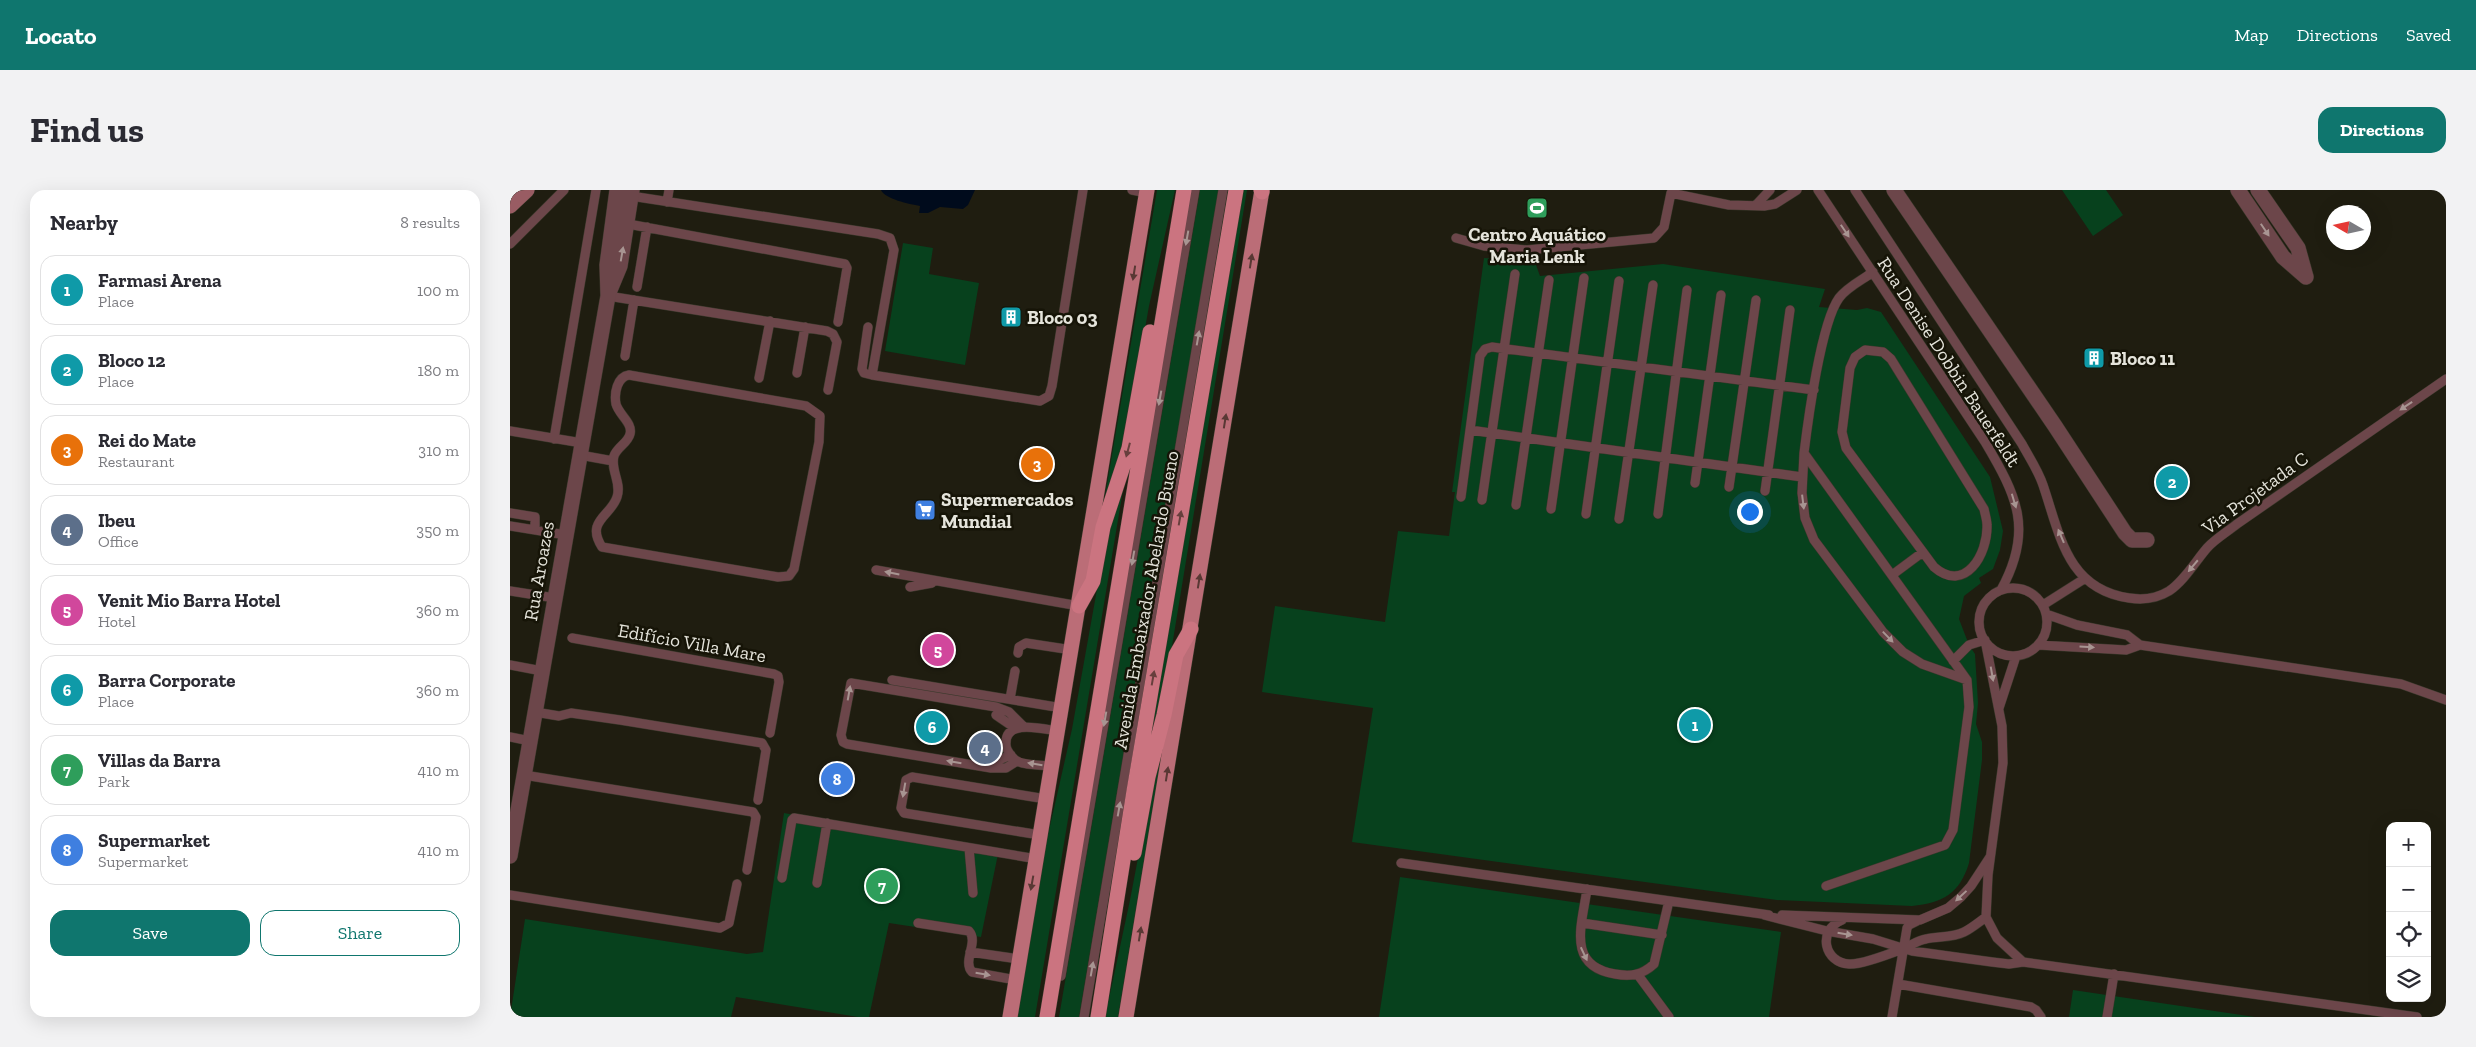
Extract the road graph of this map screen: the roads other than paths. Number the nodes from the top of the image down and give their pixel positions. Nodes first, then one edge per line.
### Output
1 (528, 190) edge
2 (564, 190) edge
3 (596, 190) edge
4 (669, 190) edge
5 (1083, 190) edge
6 (1184, 190) edge
7 (1196, 190) edge
8 (1223, 190) edge
9 (1236, 190) edge
10 (1770, 190) edge
11 (1797, 190) edge
12 (1818, 190) edge
13 (1855, 190) edge
14 (1894, 190) edge
15 (2238, 190) edge
16 (2258, 190) edge
17 (1142, 191) edge
18 (1262, 191) edge
19 (1671, 191) edge
20 (627, 192) edge
21 (667, 202) junction
22 (1756, 205) junction
23 (510, 206) edge
24 (628, 224) junction
25 (647, 227) junction
26 (1456, 238) dead end
27 (510, 244) edge
28 (1171, 267) junction
29 (1873, 272) junction
30 (1515, 274) dead end
31 (1584, 278) dead end
32 (1549, 280) dead end
33 (1619, 281) dead end
34 (1653, 285) dead end
35 (638, 287) dead end
36 (1687, 290) dead end
37 (609, 295) junction
38 (1721, 295) dead end
39 (634, 300) junction
40 (1756, 300) dead end
41 (1790, 310) dead end
42 (770, 321) junction
43 (838, 322) dead end
44 (805, 327) junction
45 (868, 327) dead end
46 (1503, 348) junction
47 (1538, 353) junction
48 (625, 356) dead end
49 (1572, 358) junction
50 (1608, 362) junction
51 (1641, 367) junction
52 (1676, 372) junction
53 (797, 373) dead end
54 (872, 374) junction
55 (1710, 376) junction
56 (759, 378) dead end
57 (2446, 379) edge
58 (1744, 381) junction
59 (1780, 386) junction
60 (828, 390) dead end
61 (1814, 390) junction
62 (1470, 430) junction
63 (510, 431) edge
64 (1492, 433) junction
65 (554, 438) junction
66 (1526, 438) junction
67 (1560, 442) junction
68 (1595, 448) junction
69 (581, 449) junction
70 (1629, 452) junction
71 (1804, 454) junction
72 (1665, 457) junction
73 (613, 460) junction
74 (1698, 462) junction
75 (1732, 467) junction
76 (1768, 472) junction
77 (1802, 477) junction
78 (1695, 483) dead end
79 (1729, 487) dead end
80 (1765, 491) dead end
81 (1461, 497) dead end
82 (1482, 500) dead end
83 (1516, 505) dead end
84 (1550, 510) dead end
85 (510, 513) edge
86 (1586, 514) dead end
87 (1658, 514) dead end
88 (1619, 519) dead end
89 (510, 526) edge
90 (535, 530) junction
91 (566, 535) junction
92 (2147, 540) dead end
93 (1923, 552) junction
94 (876, 570) dead end
95 (1892, 575) junction
96 (2084, 579) junction
97 (942, 582) junction
98 (910, 586) dead end
99 (2002, 590) junction
100 (510, 591) edge
101 (555, 598) junction
102 (1079, 606) junction
103 (2045, 610) junction
104 (1191, 630) junction
105 (572, 638) dead end
106 (1985, 640) junction
107 (2038, 645) junction
108 (2140, 645) junction
109 (1072, 650) junction
110 (1018, 653) dead end
111 (2016, 656) junction
112 (1953, 660) junction
113 (510, 665) edge
114 (542, 671) junction
115 (1015, 671) dead end
116 (892, 680) dead end
117 (1967, 680) junction
118 (1010, 699) junction
119 (2446, 700) edge
120 (1062, 708) junction
121 (1999, 708) junction
122 (535, 712) junction
123 (996, 714) dead end
124 (1019, 727) junction
125 (1058, 731) junction
126 (770, 733) dead end
127 (510, 738) edge
128 (530, 740) junction
129 (1014, 758) junction
130 (988, 760) dead end
131 (1053, 766) junction
132 (524, 775) junction
133 (1046, 799) junction
134 (758, 800) dead end
135 (827, 823) junction
136 (1040, 835) junction
137 (969, 848) junction
138 (510, 856) edge
139 (1990, 857) junction
140 (1036, 858) junction
141 (1401, 863) dead end
142 (747, 870) dead end
143 (782, 878) dead end
144 (817, 883) dead end
145 (737, 884) dead end
146 (1826, 886) dead end
147 (1587, 890) junction
148 (973, 893) dead end
149 (510, 895) edge
150 (1669, 901) junction
151 (1764, 915) junction
152 (1986, 917) junction
153 (1845, 918) junction
154 (1920, 920) junction
155 (918, 923) dead end
156 (1582, 923) junction
157 (1827, 931) junction
158 (1112, 934) junction
159 (1662, 934) junction
160 (1904, 948) junction
161 (970, 952) junction
162 (1019, 959) junction
163 (2023, 962) junction
164 (2114, 974) junction
165 (1638, 975) junction
166 (1016, 980) junction
167 (1898, 984) junction
168 (2361, 1013) edge
169 (1010, 1017) edge
170 (1047, 1017) edge
171 (1054, 1017) edge
172 (1084, 1017) edge
173 (1098, 1017) edge
174 (1126, 1017) edge
175 (1669, 1017) edge
176 (1892, 1017) edge
177 (2041, 1017) edge
178 (2107, 1017) edge
179 (2417, 1017) edge

1 - 23 main road
2 - 27 lane
3 - 65 lane
4 - 21 lane
5 - 54 lane
6 - 28 highway, Avenida Embaixador Abelardo Bueno
7 -> 171 lane
172 -> 8 lane
158 -> 9 highway, Avenida Embaixador Abelardo Bueno
10 - 22 lane
11 - 22 lane
12 -> 29 lane, Rua Denise Dobbin Bauerfeldt
96 -> 13 lane, Rua Denise Dobbin Bauerfeldt
14 - 92 street
15 -> 16 street
17 -> 102 main road
104 -> 18 main road
19 - 22 lane
19 - 26 lane
20 - 21 lane
20 - 24 street, Rua Aroazes
20 - 37 street, Rua Aroazes
21 - 54 lane
24 - 25 lane
37 -> 24 street, Rua Aroazes
25 - 35 lane
25 - 43 lane
28 -> 102 highway
28 - 170 highway, Avenida Embaixador Abelardo Bueno
29 - 61 lane
29 -> 99 lane, Rua Denise Dobbin Bauerfeldt
30 - 46 lane
31 - 49 lane
32 - 47 lane
33 - 50 lane
34 - 51 lane
36 - 52 lane
37 - 39 lane
37 - 69 street, Rua Aroazes
38 - 55 lane
39 - 42 lane
39 - 48 lane
40 - 58 lane
41 - 59 lane
42 - 44 lane
42 - 56 lane
44 - 53 lane
44 - 60 lane
45 - 54 lane
46 - 47 lane
46 - 62 lane
46 - 64 lane
47 - 49 lane
47 - 66 lane
49 - 50 lane
49 - 67 lane
50 - 51 lane
50 - 68 lane
51 - 52 lane
51 - 70 lane
52 - 55 lane
52 - 72 lane
55 - 58 lane
55 - 74 lane
57 -> 96 lane, Via Projetada C
58 - 59 lane
58 - 75 lane
59 - 61 lane
59 - 76 lane
61 - 71 lane
62 - 64 lane
62 - 81 lane
63 - 65 lane
64 - 66 lane
64 - 82 lane
65 - 69 lane
66 - 67 lane
66 - 83 lane
67 - 68 lane
67 - 84 lane
68 - 70 lane
68 - 86 lane
69 - 73 lane
69 - 91 street, Rua Aroazes
70 - 72 lane
70 - 88 lane
71 - 77 lane
71 - 95 lane
72 - 74 lane
72 - 87 lane
73 - 73 lane
74 - 75 lane
74 - 78 lane
75 - 76 lane
75 - 79 lane
76 - 77 lane
76 - 80 lane
77 -> 117 lane
85 - 90 lane
89 - 90 lane
90 - 91 lane
91 - 101 street, Rua Aroazes
93 - 93 lane
93 - 95 lane
97 -> 94 lane
95 - 112 lane
96 - 103 lane
97 - 98 lane
97 - 102 lane
99 - 103 lane
99 - 106 lane
100 - 101 lane
101 - 114 street, Rua Aroazes
102 - 109 main road
103 - 107 lane
103 - 108 lane
104 - 158 highway
174 -> 104 main road
105 - 126 lane, Edifício Villa Mare
106 - 111 lane
106 - 112 lane
106 -> 121 lane
107 -> 108 lane
107 - 111 lane
108 - 119 lane
109 - 110 lane
109 - 120 main road
111 - 121 lane
112 - 117 lane
113 - 114 lane
114 - 122 street, Rua Aroazes
115 - 118 lane
116 - 118 lane
117 - 146 lane
118 - 120 lane
120 - 125 main road
121 - 139 lane
122 - 128 street, Rua Aroazes
122 - 134 lane
123 - 124 lane
124 - 125 lane
124 - 129 lane
129 -> 124 lane
125 - 131 main road
127 - 128 lane
128 - 132 street, Rua Aroazes
129 - 130 lane
131 -> 129 lane
131 - 133 main road
132 - 138 street, Rua Aroazes
132 - 142 lane
133 - 136 main road
133 -> 136 lane
135 - 137 lane
135 - 143 lane
135 - 144 lane
136 - 140 main road
137 - 140 lane
137 - 148 lane
139 - 152 lane
139 -> 154 lane
140 -> 162 main road
141 - 147 lane
145 - 149 lane
147 - 150 lane
147 - 156 lane
150 - 151 lane
150 - 159 lane
151 - 153 lane
151 - 157 lane
152 - 160 lane
152 - 163 lane
153 - 154 lane
153 - 157 lane
154 - 160 lane
155 - 161 lane
156 - 159 lane
156 -> 165 lane
157 -> 160 lane
157 - 160 lane
158 - 173 highway, Avenida Embaixador Abelardo Bueno
159 - 165 lane
160 - 163 lane
160 - 167 lane
161 - 162 lane
161 -> 166 lane
162 - 166 main road
163 - 164 lane
164 - 168 lane
164 - 178 lane
165 - 175 lane
166 - 169 main road
167 - 176 lane
167 - 177 lane
168 - 179 lane

